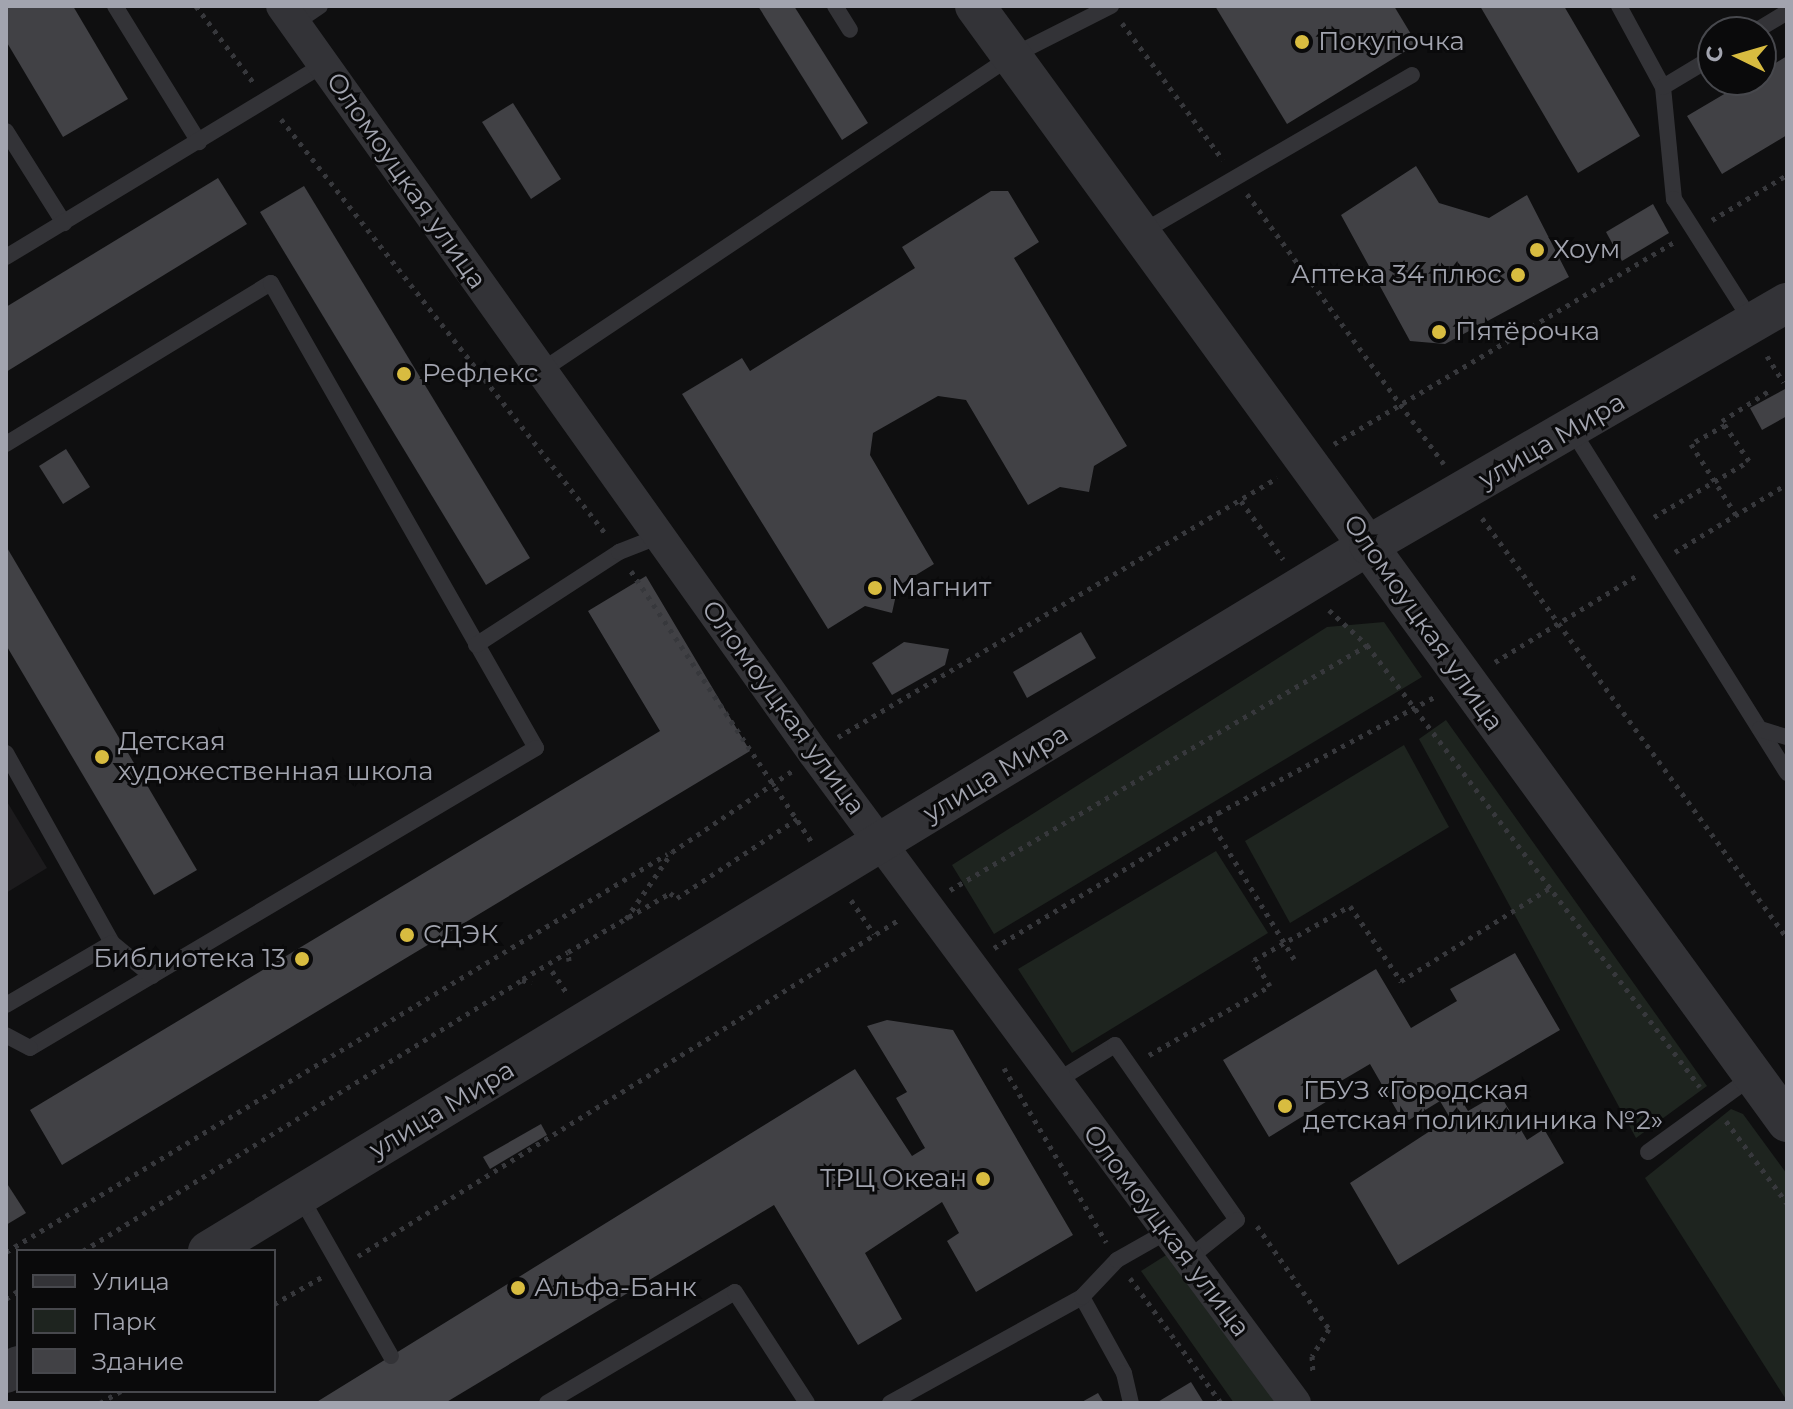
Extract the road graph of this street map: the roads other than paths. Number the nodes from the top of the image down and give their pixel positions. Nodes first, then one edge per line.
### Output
1 (115, 6) edge
2 (835, 6) edge
3 (975, 6) edge
4 (1111, 6) edge
5 (1619, 6) edge
6 (299, 12) edge
7 (850, 30) dead end
8 (1012, 56) junction
9 (325, 64) junction
10 (1697, 67) edge
11 (1412, 75) dead end
12 (1663, 87) junction
13 (6, 131) edge
14 (199, 142) junction
15 (64, 223) junction
16 (1144, 231) junction
17 (6, 257) edge
18 (1787, 303) edge
19 (1753, 324) junction
20 (538, 373) junction
21 (1572, 430) junction
22 (6, 444) edge
23 (657, 537) junction
24 (1369, 545) junction
25 (476, 645) junction
26 (1760, 729) junction
27 (1787, 737) edge
28 (6, 753) edge
29 (1787, 773) edge
30 (883, 843) junction
31 (112, 943) junction
32 (152, 976) junction
33 (6, 1005) edge
34 (6, 1035) edge
35 (1753, 1076) junction
36 (1055, 1082) junction
37 (1787, 1122) edge
38 (1648, 1152) dead end
39 (300, 1196) junction
40 (1168, 1231) junction
41 (211, 1249) edge
42 (1189, 1258) junction
43 (1082, 1297) junction
44 (391, 1356) dead end
45 (1304, 1391) edge
46 (547, 1403) edge
47 (807, 1403) edge
48 (890, 1403) edge
49 (1131, 1403) edge

1 - 14 lane
2 - 7 lane
3 - 8 street, Оломоуцкая улица
4 - 8 lane
5 - 12 lane
6 - 9 street, Оломоуцкая улица
8 - 16 street, Оломоуцкая улица
8 - 20 lane
9 - 14 lane
9 - 20 street, Оломоуцкая улица
10 - 12 lane
11 - 16 lane
12 - 19 lane
13 - 15 lane
14 - 15 lane
15 - 17 lane
16 - 24 street, Оломоуцкая улица
18 - 19 street, улица Мира
19 - 21 street, улица Мира
20 - 23 street, Оломоуцкая улица
21 - 24 street, улица Мира
21 - 26 lane
22 - 25 lane
23 - 25 lane
23 - 30 street, Оломоуцкая улица
24 - 30 street, улица Мира
24 - 35 street, Оломоуцкая улица
25 - 32 lane
26 - 27 lane
26 - 29 lane
28 - 31 lane
30 - 36 street, Оломоуцкая улица
30 - 39 street, улица Мира
31 - 32 lane
31 - 33 lane
32 - 34 lane
35 - 37 street, Оломоуцкая улица
35 - 38 lane
36 - 40 street, Оломоуцкая улица
36 - 42 lane
39 - 41 street, улица Мира
39 - 44 lane
40 - 42 street, Оломоуцкая улица
40 - 43 lane
42 - 45 street, Оломоуцкая улица
43 - 48 lane
43 - 49 lane
46 - 47 lane

